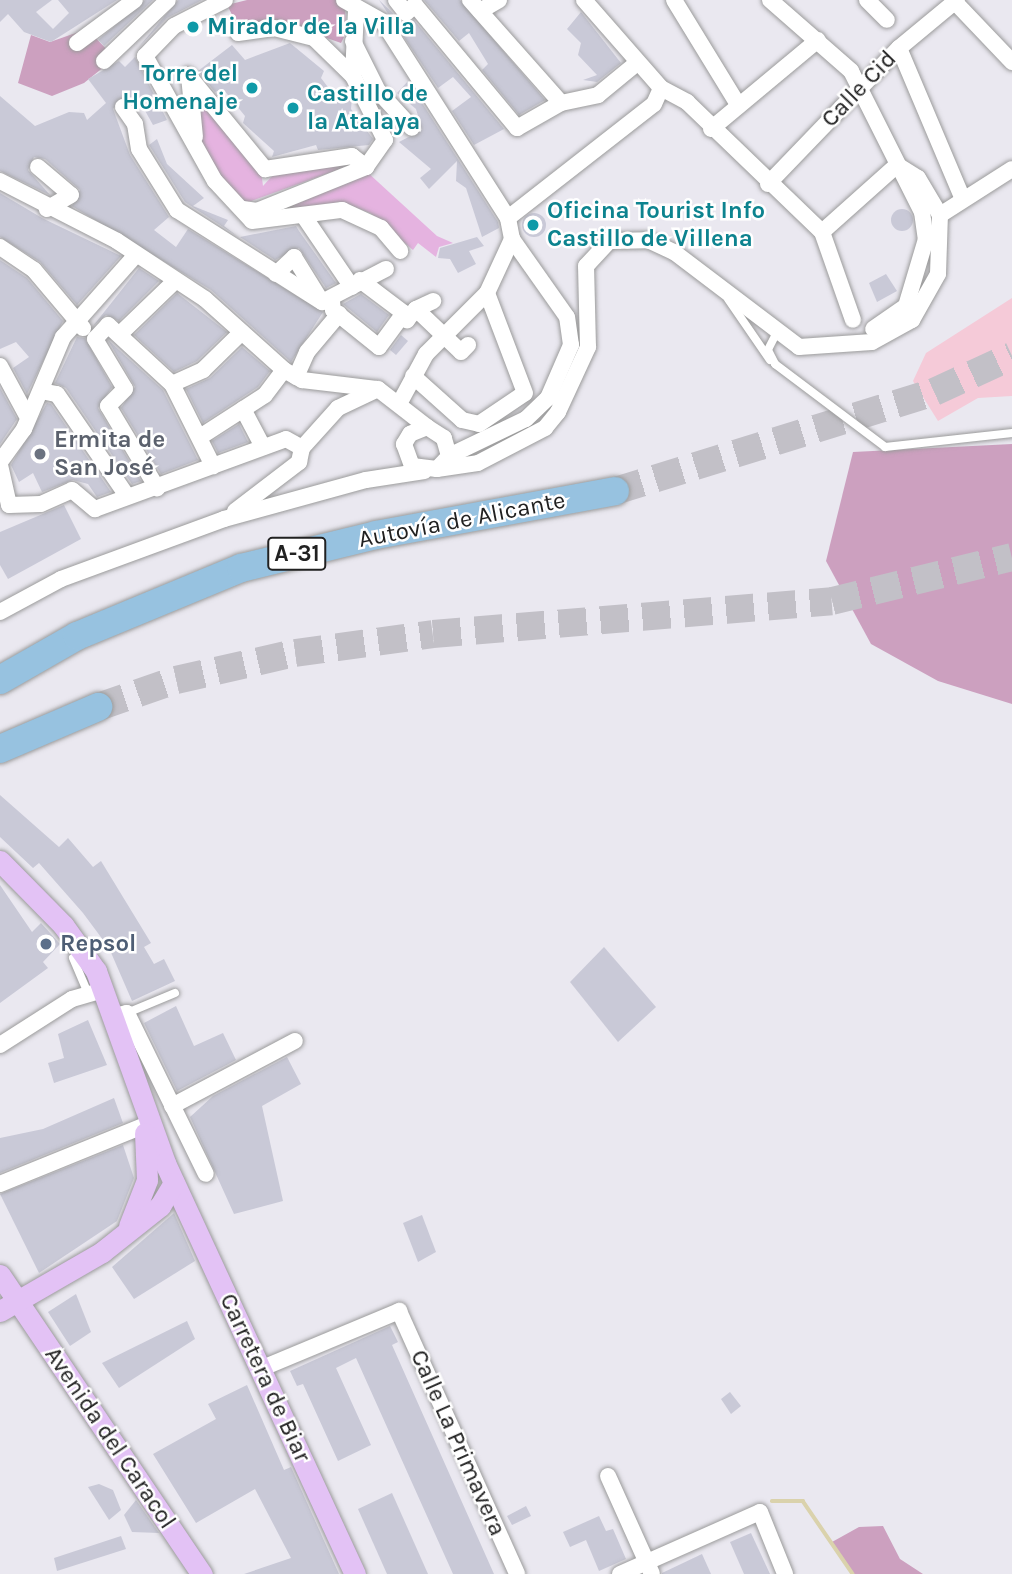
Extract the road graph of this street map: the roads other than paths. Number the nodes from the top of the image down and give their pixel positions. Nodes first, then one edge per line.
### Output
1 (135, 0) edge
2 (168, 0) edge
3 (225, 0) edge
4 (499, 0) edge
5 (584, 0) edge
6 (674, 0) edge
7 (770, 0) edge
8 (867, 0) edge
9 (391, 1) edge
10 (955, 1) edge
11 (350, 5) edge
12 (475, 6) edge
13 (887, 20) dead end
14 (239, 33) dead end
15 (353, 40) junction
16 (818, 40) junction
17 (78, 43) dead end
18 (899, 48) junction
19 (104, 61) dead end
20 (1012, 62) edge
21 (637, 63) junction
22 (353, 76) junction
23 (662, 88) junction
24 (860, 89) junction
25 (561, 103) junction
26 (739, 106) junction
27 (123, 107) dead end
28 (412, 128) dead end
29 (711, 130) junction
30 (196, 150) junction
31 (897, 165) junction
32 (38, 166) dead end
33 (366, 167) junction
34 (1012, 169) edge
35 (1, 179) edge
36 (768, 184) junction
37 (962, 197) junction
38 (47, 209) junction
39 (241, 209) junction
40 (303, 215) junction
41 (510, 215) junction
42 (940, 215) junction
43 (822, 232) junction
44 (512, 239) junction
45 (0, 247) edge
46 (400, 251) dead end
47 (135, 256) junction
48 (386, 269) dead end
49 (276, 274) junction
50 (175, 281) junction
51 (356, 283) junction
52 (721, 288) junction
53 (487, 293) junction
54 (433, 301) dead end
55 (331, 306) junction
56 (410, 311) junction
57 (853, 320) dead end
58 (77, 323) junction
59 (242, 332) junction
60 (121, 333) junction
61 (443, 334) junction
62 (776, 334) junction
63 (95, 339) junction
64 (468, 345) dead end
65 (836, 347) junction
66 (775, 364) junction
67 (0, 366) edge
68 (290, 374) junction
69 (413, 376) junction
70 (172, 384) junction
71 (378, 389) junction
72 (41, 391) junction
73 (400, 404) junction
74 (243, 409) junction
75 (26, 414) junction
76 (433, 430) junction
77 (1012, 433) edge
78 (486, 437) junction
79 (200, 438) junction
80 (407, 440) junction
81 (263, 447) junction
82 (302, 448) junction
83 (440, 463) junction
84 (213, 466) junction
85 (1, 471) edge
86 (366, 480) junction
87 (157, 488) junction
88 (615, 491) tunnel mouth
89 (127, 496) junction
90 (4, 509) edge
91 (224, 519) junction
92 (0, 612) edge
93 (0, 680) edge
94 (98, 707) tunnel mouth
95 (1, 749) edge
96 (0, 861) edge
97 (96, 992) junction
98 (175, 993) dead end
99 (121, 1015) junction
100 (295, 1041) dead end
101 (0, 1045) edge
102 (135, 1091) junction
103 (173, 1106) junction
104 (144, 1126) junction
105 (206, 1174) dead end
106 (174, 1183) junction
107 (0, 1184) edge
108 (152, 1199) junction
109 (188, 1209) junction
110 (0, 1275) edge
111 (9, 1306) edge
112 (260, 1369) junction
113 (608, 1476) dead end
114 (649, 1568) edge
115 (202, 1574) edge
116 (355, 1574) edge
117 (517, 1574) edge
118 (620, 1574) edge
119 (785, 1574) edge

1 - 17 street
2 - 19 street
3 - 30 street
4 - 12 street
5 - 21 street
6 - 26 street
7 - 16 street
8 - 13 street
9 - 25 street
10 - 18 street, Calle Cid
10 - 20 street
11 - 15 street
11 - 41 street
12 - 25 street
14 - 22 street
15 - 22 street
15 - 28 street
16 - 24 street
16 - 26 street
18 - 24 street, Calle Cid
18 - 37 street
21 - 23 street
21 - 25 street
22 - 33 street
23 - 29 street
23 - 41 street
24 - 31 street
24 - 36 street, Calle Cid
26 - 29 street
27 - 49 street
29 - 36 street
30 - 33 street
30 - 39 street
31 - 42 street
31 - 43 street
31 - 65 street
32 - 38 street
33 - 39 street
34 - 37 street
35 - 38 street
36 - 43 street
37 - 42 street
38 - 47 street
39 - 40 street
40 - 46 street
40 - 51 street
41 - 44 street
42 - 65 street
43 - 57 street
44 - 53 street
44 - 78 street
45 - 58 street
47 - 50 street
47 - 58 street
48 - 51 street
49 - 55 street
49 - 55 street
50 - 59 street
50 - 60 street
51 - 55 street
51 - 56 street
52 - 62 street
52 - 66 lane
52 - 83 street
53 - 61 street
53 - 69 street
54 - 56 street
55 - 56 street
55 - 68 street
56 - 61 street
58 - 63 street
58 - 72 street
59 - 68 street
59 - 70 street
60 - 63 street
60 - 70 street
61 - 64 street
61 - 69 street
62 - 65 street
62 - 66 lane
63 - 87 street
66 - 77 lane
67 - 75 street
68 - 71 street
68 - 74 street
69 - 73 street
70 - 79 street
71 - 73 street
71 - 82 street
72 - 75 street
72 - 89 street
73 - 76 street
73 - 80 street
74 - 79 street
74 - 81 street
75 - 85 street
76 - 78 street
76 - 80 street
76 - 83 street
78 - 83 street
79 - 84 street
80 - 83 street
80 - 86 street
81 - 82 street
81 - 84 street
82 - 91 street
83 - 86 street
84 - 87 street
85 - 90 street
86 - 91 street
87 - 89 street
88 - 93 highway, Autovía de Alicante / A-31
89 - 90 street
91 - 92 street
94 - 95 highway
96 - 97 main road
97 - 99 main road
97 - 101 street
98 - 99 lane
99 - 102 main road
99 - 103 street
100 - 103 street
102 - 104 main road
102 - 106 main road, Carretera de Biar
103 - 105 street
104 - 107 street
104 - 108 main road
106 - 108 main road
106 - 109 main road, Carretera de Biar
108 - 109 main road
108 - 111 main road
109 - 112 main road, Carretera de Biar
110 - 111 main road, Avenida del Caracol
111 - 115 main road, Avenida del Caracol
112 - 116 main road, Carretera de Biar
112 - 117 street, Calle La Primavera
113 - 114 street
114 - 118 street
114 - 119 street

